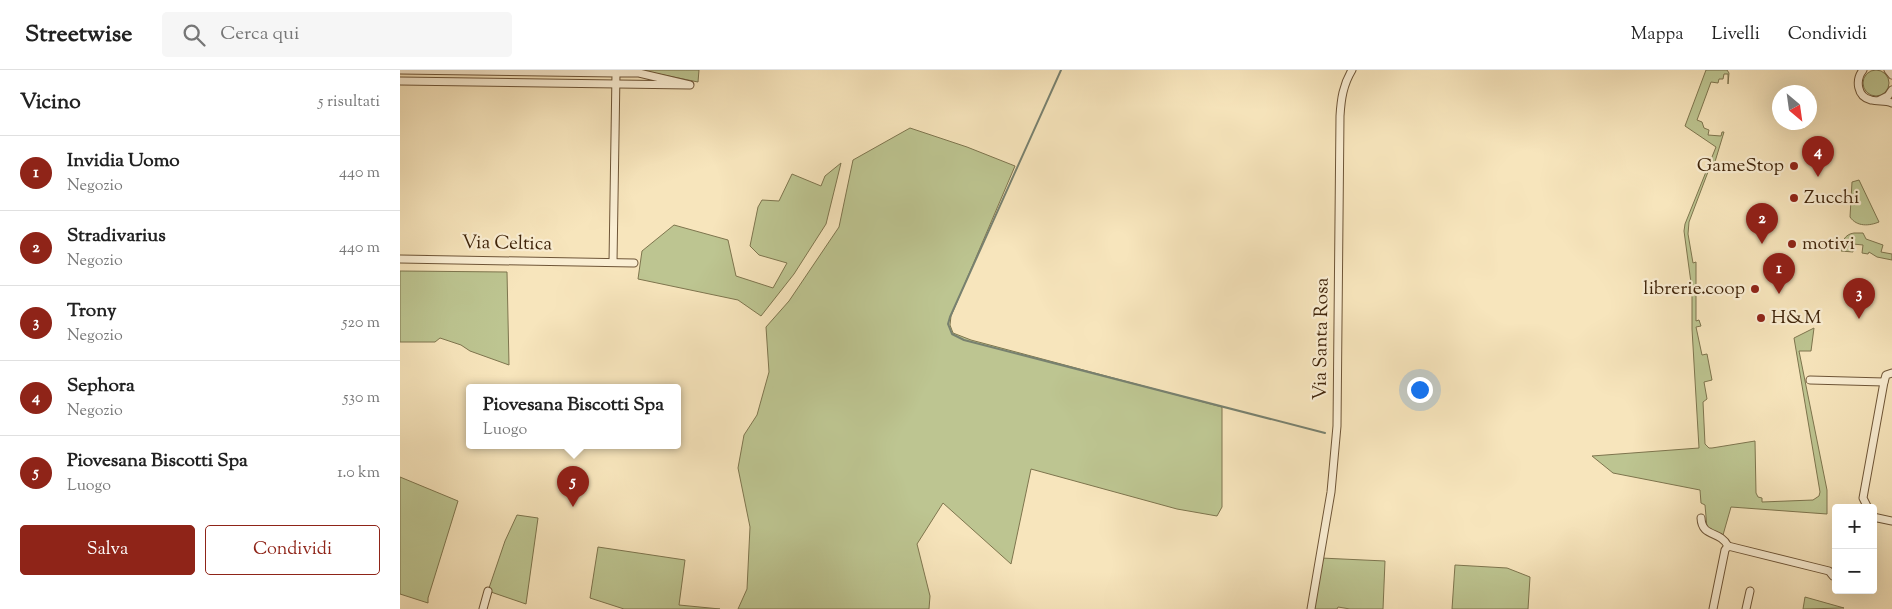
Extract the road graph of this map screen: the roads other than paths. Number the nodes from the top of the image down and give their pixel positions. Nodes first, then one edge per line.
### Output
1 (400, 70) edge
2 (1352, 70) edge
3 (1863, 70) edge
4 (1888, 70) edge
5 (491, 71) edge
6 (616, 73) junction
7 (1892, 75) edge
8 (400, 81) edge
9 (491, 82) junction
10 (616, 83) junction
11 (1892, 90) edge
12 (1880, 100) junction
13 (1892, 103) edge
14 (400, 259) edge
15 (614, 262) junction
16 (634, 263) dead end
17 (1892, 373) edge
18 (1810, 380) dead end
19 (1884, 382) junction
20 (1866, 504) edge
21 (1701, 518) dead end
22 (1877, 518) edge
23 (1892, 521) edge
24 (1728, 546) junction
25 (1832, 574) edge
26 (488, 591) dead end
27 (1750, 591) dead end
28 (483, 609) edge
29 (1311, 609) edge
30 (1712, 609) edge
31 (1746, 609) edge

1 - 5 street
2 - 29 street, Via Santa Rosa
3 - 12 street
4 - 7 street
5 - 6 street
5 - 9 street
6 - 10 street
6 - 10 street
8 - 9 street
9 - 10 street
10 - 15 street
11 - 12 street
12 - 13 street
14 - 15 street, Via Celtica
15 - 16 street, Via Celtica
17 - 19 street
18 - 19 street
19 - 20 street
21 - 24 street
22 - 23 street
24 - 25 street
24 - 30 street
26 - 28 street
27 - 31 street

